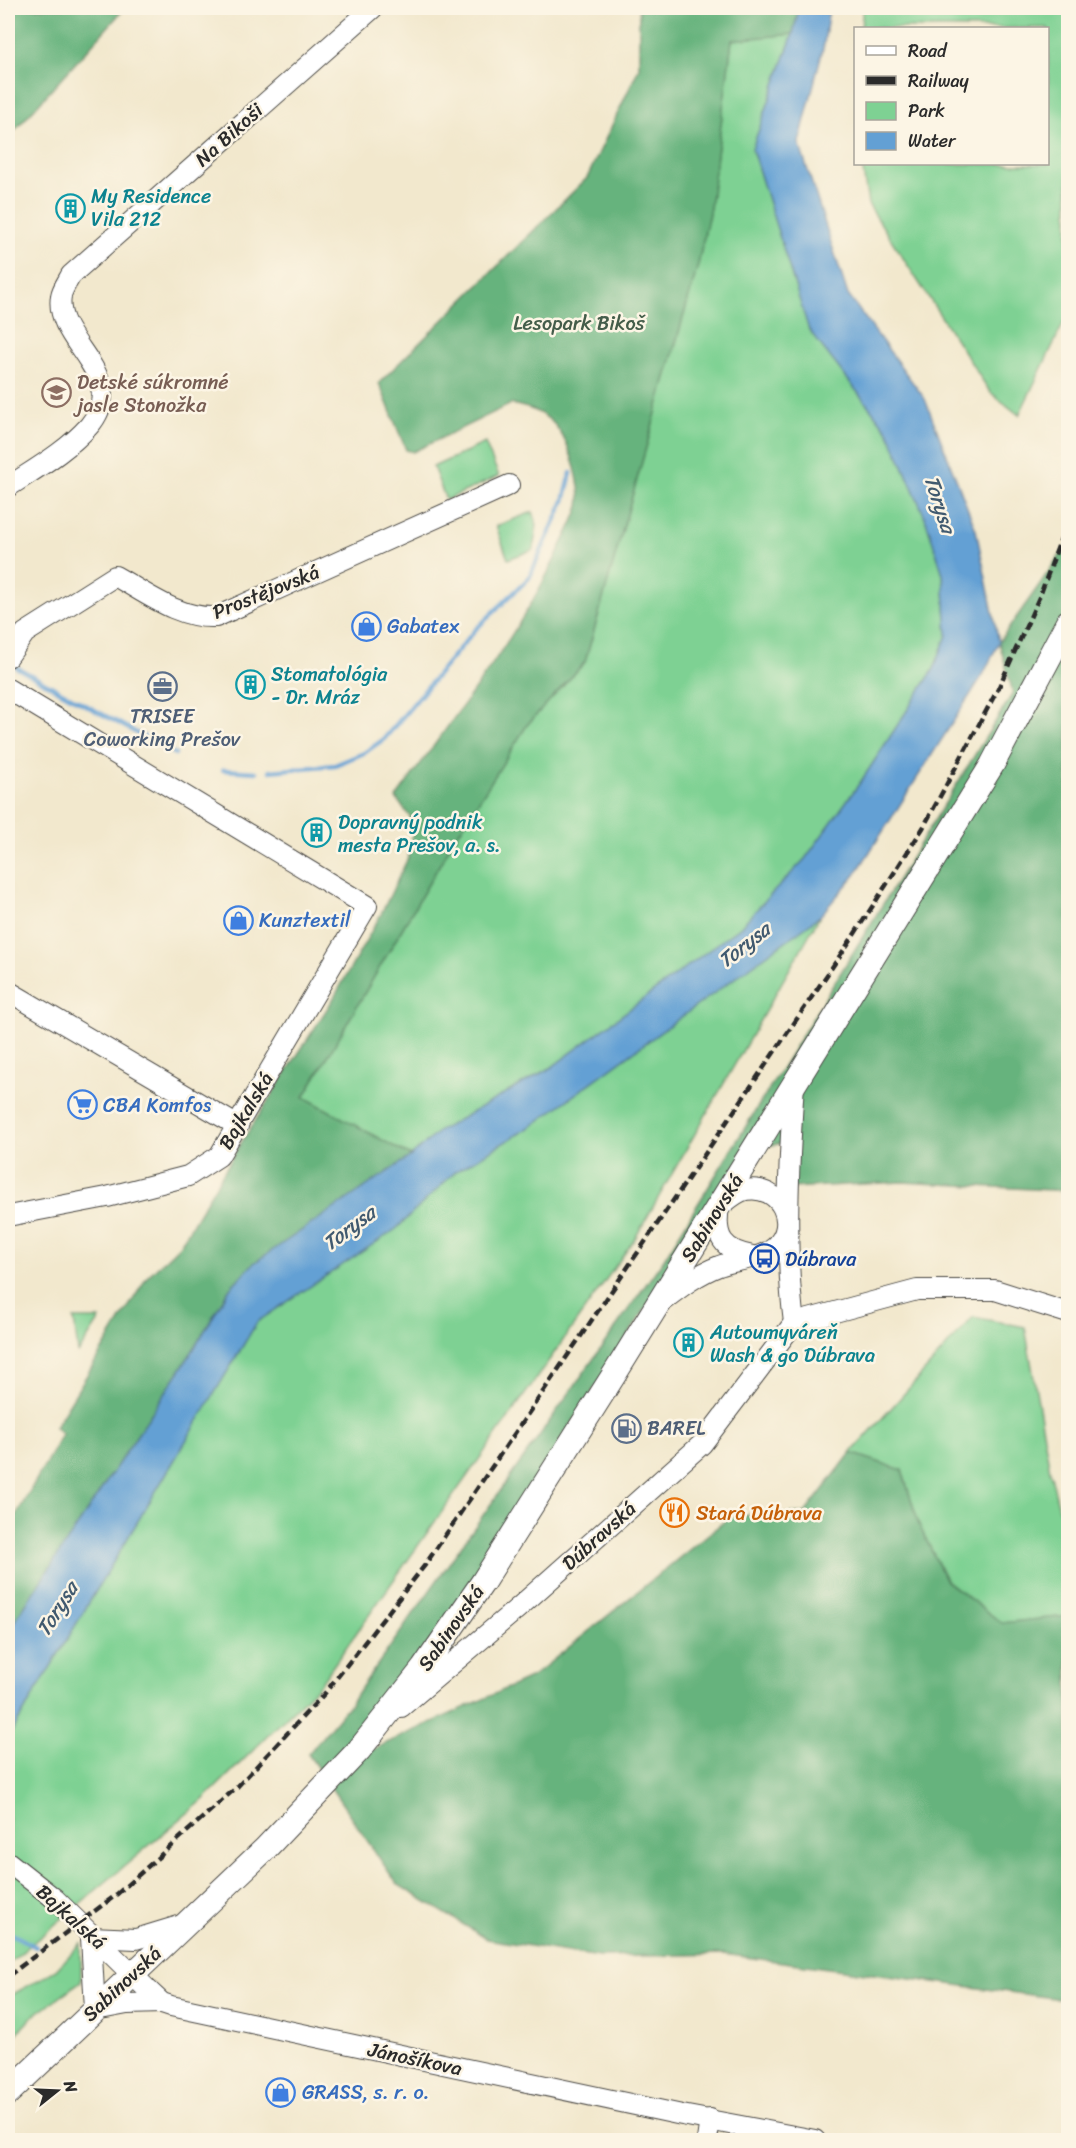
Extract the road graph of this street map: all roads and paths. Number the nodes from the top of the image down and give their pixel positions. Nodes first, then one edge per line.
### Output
1 (373, 8) edge
2 (509, 485) dead end
3 (8, 487) edge
4 (1068, 622) edge
5 (8, 657) edge
6 (8, 689) edge
7 (8, 991) edge
8 (794, 1083) junction
9 (238, 1126) junction
10 (718, 1207) junction
11 (8, 1216) edge
12 (787, 1224) junction
13 (757, 1256) junction
14 (789, 1269) junction
15 (656, 1307) junction
16 (1068, 1313) edge
17 (794, 1323) junction
18 (379, 1726) junction
19 (10, 1864) edge
20 (187, 1923) junction
21 (91, 1937) junction
22 (132, 1974) junction
23 (162, 2003) junction
24 (95, 2010) junction
25 (8, 2093) edge
26 (710, 2119) junction
27 (707, 2140) edge
28 (815, 2140) edge

1 - 3 street, Na Bikoši
2 - 5 street, Prostějovská
4 - 8 main road, Sabinovská
6 - 9 street, Bajkalská
7 - 9 street
8 - 10 main road, Sabinovská
8 - 12 street
9 - 11 street, Bajkalská
10 - 12 street
10 - 13 street
10 - 15 main road, Sabinovská
12 - 13 street
12 - 14 street
13 - 14 street
13 - 15 street
14 - 17 street
15 - 18 main road, Sabinovská
16 - 17 street
17 - 18 street, Dúbravská
18 - 20 main road, Sabinovská
19 - 21 street, Bajkalská
20 - 21 street
20 - 22 main road, Sabinovská
21 - 22 street, Bajkalská
21 - 24 street
22 - 23 street, Jánošíkova
22 - 24 main road, Sabinovská
23 - 24 street
23 - 26 street, Jánošíkova
24 - 25 main road, Sabinovská
26 - 27 street
26 - 28 street, Jánošíkova

